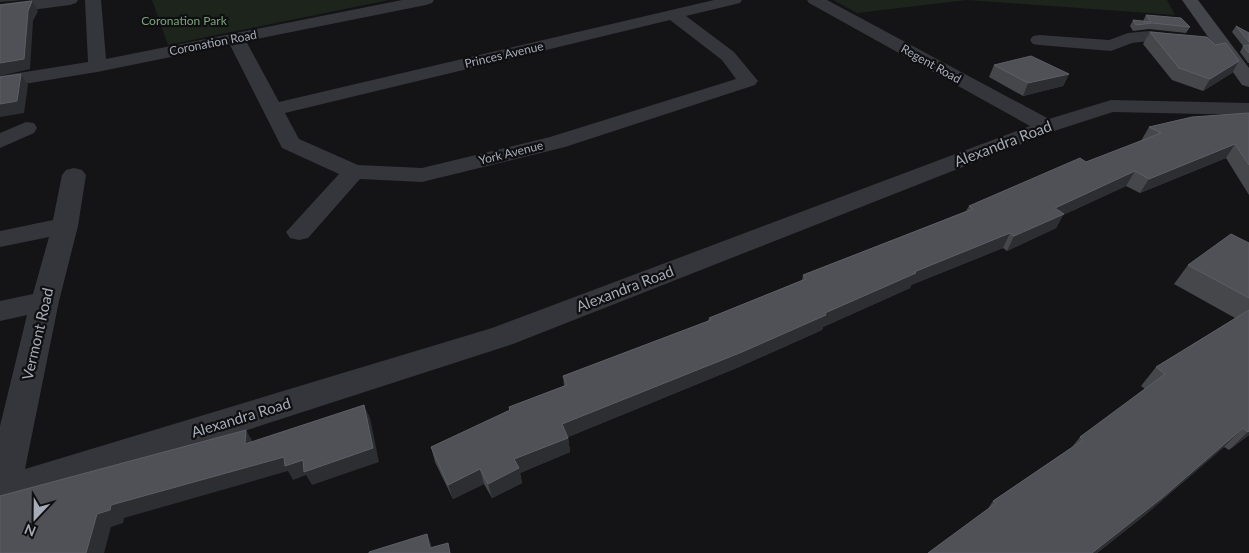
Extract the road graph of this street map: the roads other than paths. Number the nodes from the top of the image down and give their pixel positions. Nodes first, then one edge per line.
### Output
1 (70, 0) edge
2 (93, 0) edge
3 (426, 0) edge
4 (734, 0) edge
5 (815, 0) edge
6 (1190, 0) edge
7 (0, 9) edge
8 (673, 15) junction
9 (235, 38) junction
10 (1039, 40) dead end
11 (1221, 44) junction
12 (97, 66) junction
13 (1249, 81) edge
14 (0, 82) edge
15 (1249, 109) edge
16 (273, 110) junction
17 (1047, 127) junction
18 (26, 128) dead end
19 (0, 141) edge
20 (354, 172) junction
21 (74, 175) dead end
22 (66, 226) junction
23 (299, 232) dead end
24 (0, 239) edge
25 (45, 301) junction
26 (0, 311) edge
27 (1, 492) edge

1 - 7 street
2 - 12 street
3 - 9 street, Coronation Road
4 - 8 street, Princes Avenue
5 - 17 street, Regent Road
6 - 11 street
8 - 16 street, Princes Avenue
8 - 20 street, York Avenue
9 - 12 street, Coronation Road
9 - 16 street, York Avenue
10 - 11 street
11 - 13 street
12 - 14 street, Coronation Road
15 - 17 street, Alexandra Road
16 - 20 street, York Avenue
17 - 27 street, Alexandra Road
18 - 19 street
20 - 23 street
21 - 22 street, Vermont Road
22 - 24 street
22 - 25 street, Vermont Road
25 - 26 street
25 - 27 street, Vermont Road

